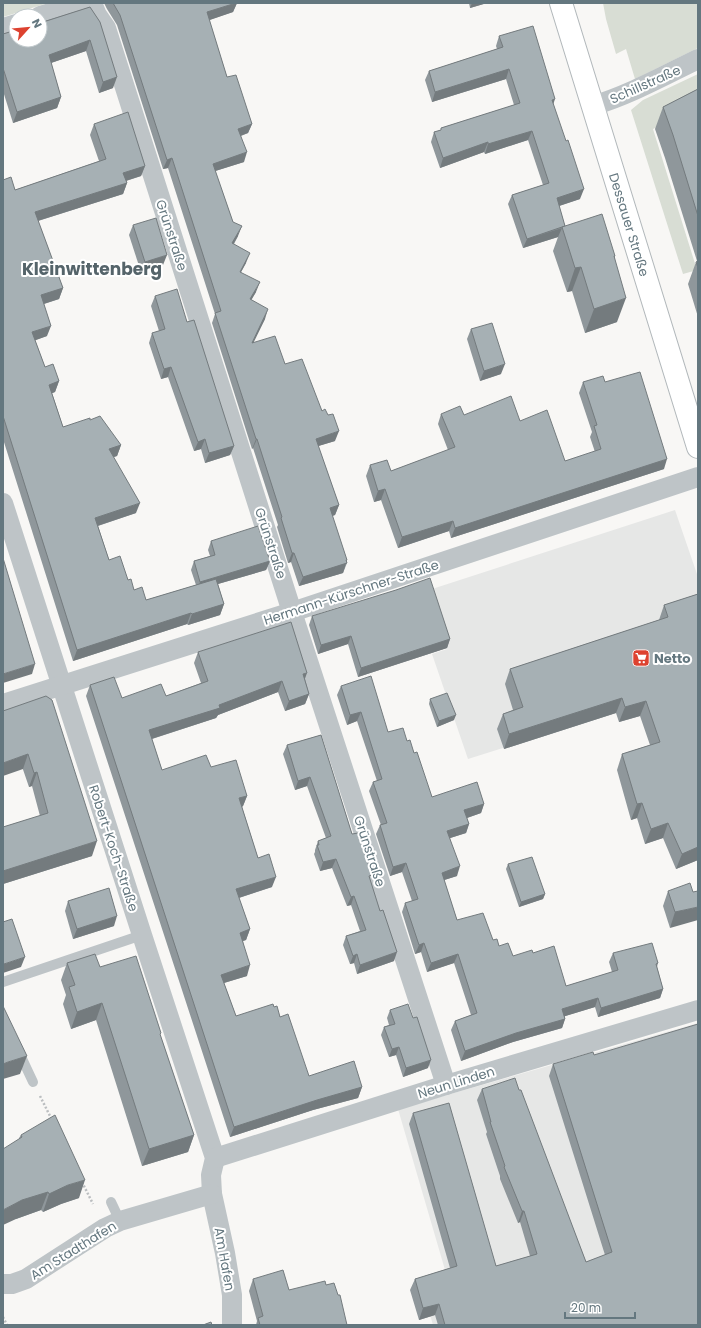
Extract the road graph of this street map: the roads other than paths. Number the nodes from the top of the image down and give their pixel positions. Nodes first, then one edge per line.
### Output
1 (83, 3) edge
2 (92, 3) edge
3 (561, 3) edge
4 (48, 14) edge
5 (698, 59) edge
6 (592, 106) junction
7 (698, 446) edge
8 (698, 477) edge
9 (3, 503) edge
10 (292, 612) junction
11 (63, 686) junction
12 (3, 704) edge
13 (142, 935) junction
14 (3, 982) edge
15 (698, 1010) edge
16 (13, 1039) edge
17 (33, 1082) road end
18 (446, 1085) junction
19 (215, 1158) junction
20 (212, 1194) junction
21 (111, 1202) dead end
22 (112, 1224) junction
23 (3, 1284) edge
24 (232, 1325) edge

1 - 4 street
2 - 10 street, Grünstraße
3 - 6 main road, Dessauer Straße
5 - 6 street, Schillstraße
6 - 7 main road, Dessauer Straße
8 - 10 street, Hermann-Kürschner-Straße
9 - 11 street, Robert-Koch-Straße
10 - 11 street, Hermann-Kürschner-Straße
10 - 18 street, Grünstraße
11 - 12 street, Hermann-Kürschner-Straße
11 - 13 street, Robert-Koch-Straße
13 - 14 lane
13 - 19 street, Robert-Koch-Straße
15 - 18 street, Neun Linden
16 - 17 lane
18 - 19 street, Neun Linden
19 - 20 street, Robert-Koch-Straße
20 - 22 street, Am Stadthafen
20 - 24 street, Am Hafen
21 - 22 lane
22 - 23 street, Am Stadthafen

